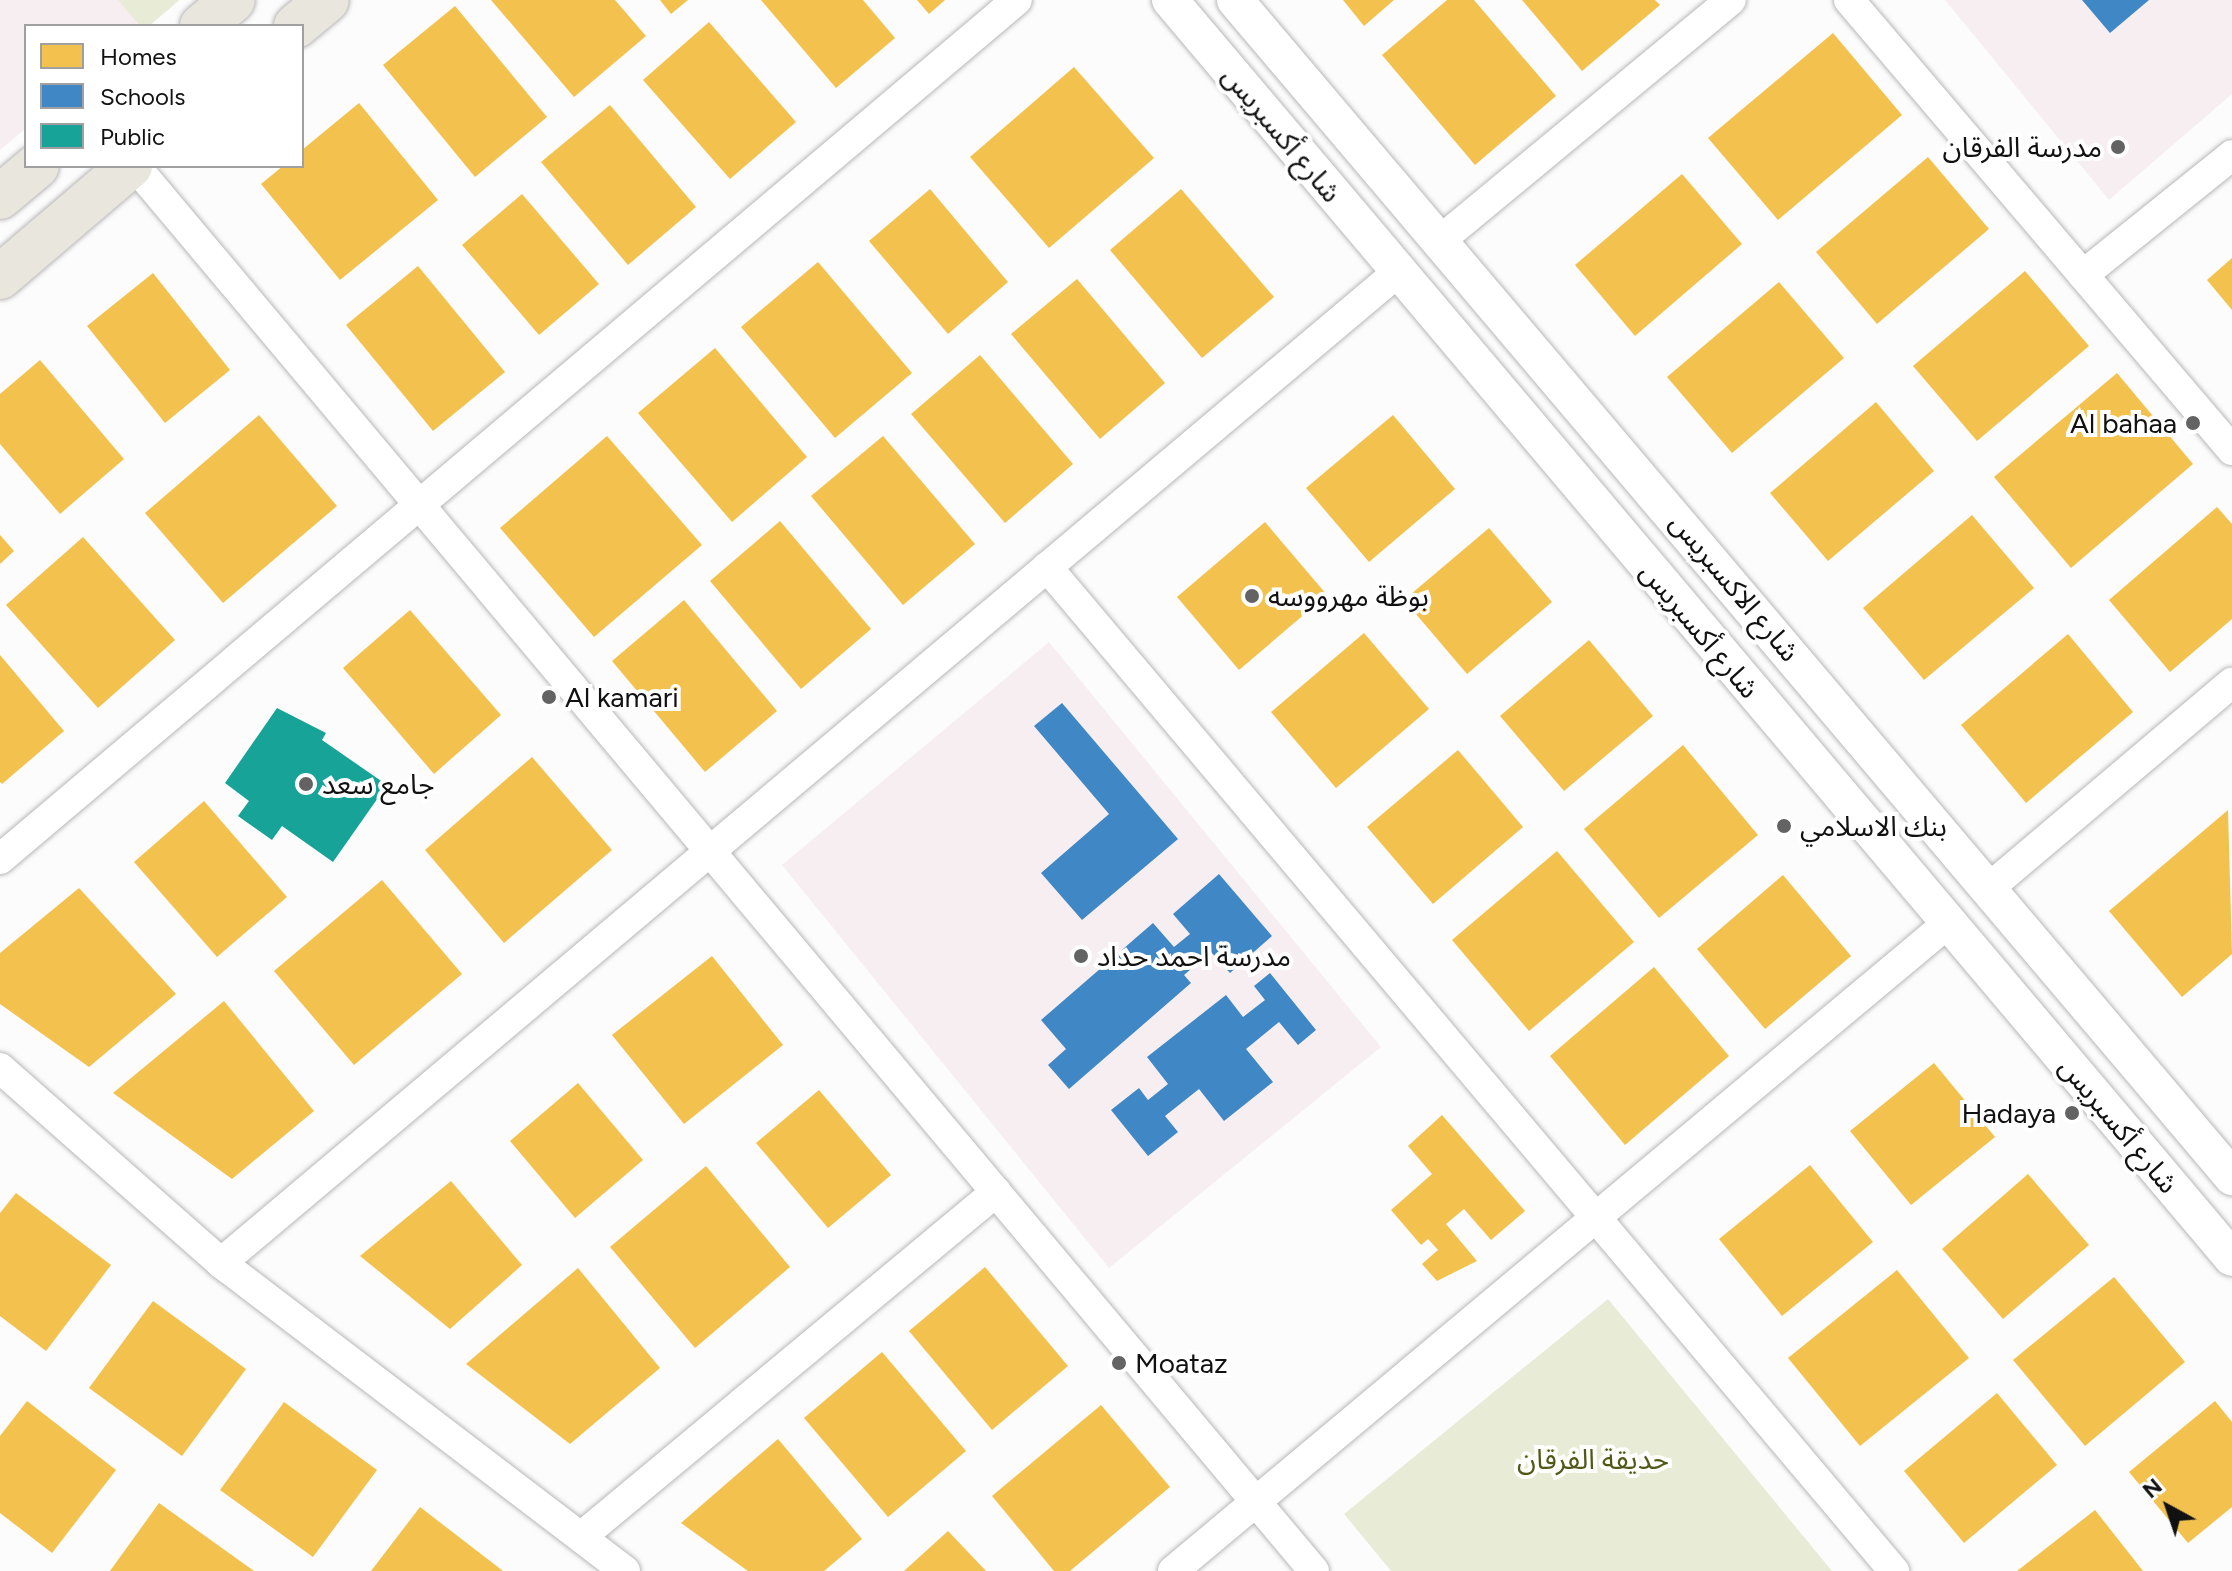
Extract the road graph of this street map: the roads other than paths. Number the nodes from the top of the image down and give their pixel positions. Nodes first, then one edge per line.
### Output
1 (233, 0) edge
2 (327, 0) edge
3 (1017, 0) edge
4 (1170, 0) edge
5 (1235, 0) edge
6 (1731, 0) edge
7 (1849, 0) edge
8 (204, 24) edge
9 (298, 24) edge
10 (2232, 155) edge
11 (35, 168) edge
12 (130, 168) edge
13 (134, 168) edge
14 (0, 197) edge
15 (1442, 239) junction
16 (1398, 272) junction
17 (2083, 275) junction
18 (0, 277) edge
19 (2232, 450) edge
20 (419, 505) junction
21 (1047, 567) junction
22 (2232, 683) edge
23 (710, 851) junction
24 (0, 859) edge
25 (1989, 888) junction
26 (1948, 923) junction
27 (0, 1068) edge
28 (2232, 1177) edge
29 (996, 1192) junction
30 (1593, 1219) junction
31 (2232, 1258) edge
32 (221, 1263) junction
33 (1256, 1502) junction
34 (581, 1537) junction
35 (625, 1571) edge
36 (1173, 1571) edge
37 (1314, 1571) edge
38 (1894, 1571) edge

1 - 8 main road
2 - 9 main road
3 - 20 street
4 - 16 street, شارع أكسبريس
5 - 15 street, شارع الاكسبريس
6 - 15 street
7 - 17 street
10 - 17 street
11 - 14 main road
12 - 18 main road
13 - 20 street
15 - 25 street, شارع الاكسبريس
16 - 21 street
16 - 26 street, شارع أكسبريس
17 - 19 street
20 - 23 street
20 - 24 street
21 - 23 street
21 - 30 street
22 - 25 street
23 - 29 street
23 - 32 street
25 - 28 street, شارع الاكسبريس
26 - 30 street
26 - 31 street, شارع أكسبريس
27 - 32 street
29 - 33 street
29 - 34 street
30 - 33 street
30 - 38 street
32 - 34 street
33 - 36 street
33 - 37 street
34 - 35 street

